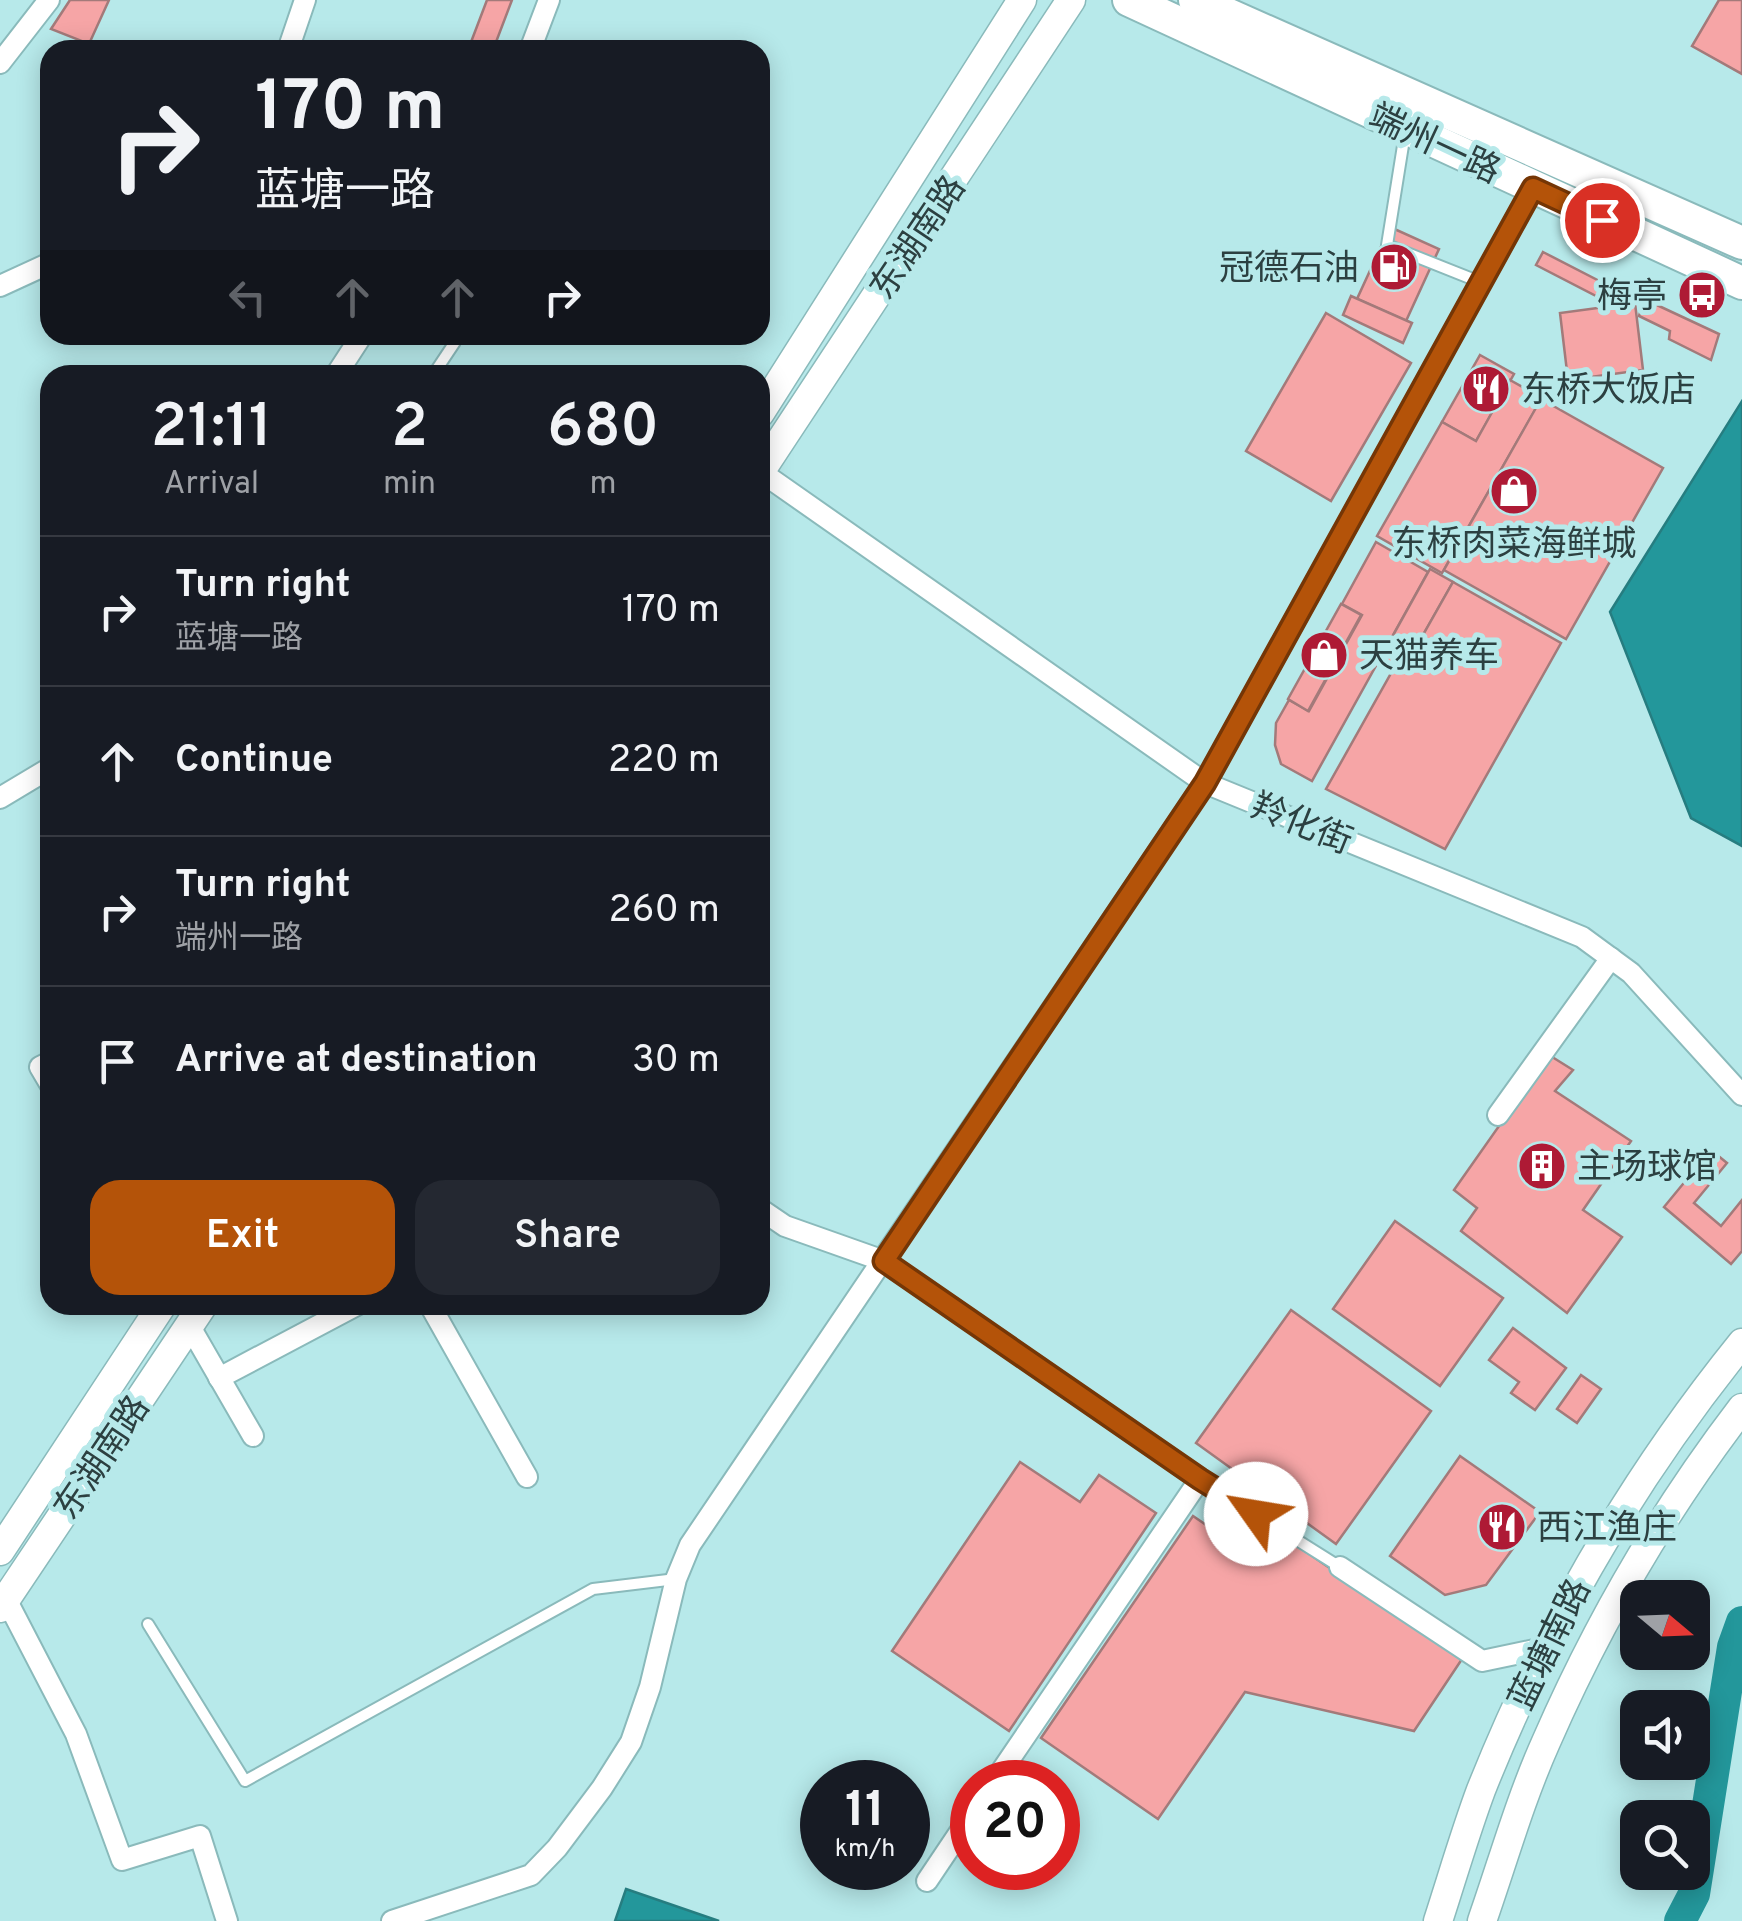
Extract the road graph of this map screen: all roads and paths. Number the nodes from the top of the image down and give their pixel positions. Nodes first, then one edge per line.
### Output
1 (48, 0) edge
2 (304, 0) edge
3 (549, 0) edge
4 (1022, 0) edge
5 (1071, 0) edge
6 (1129, 0) edge
7 (1195, 0) edge
8 (291, 40) edge
9 (534, 40) edge
10 (0, 63) edge
11 (1405, 129) junction
12 (913, 172) junction
13 (1533, 188) junction
14 (946, 194) junction
15 (1742, 243) edge
16 (40, 268) edge
17 (1481, 283) junction
18 (1742, 283) edge
19 (0, 286) edge
20 (770, 397) edge
21 (770, 457) edge
22 (770, 479) edge
23 (40, 774) edge
24 (1205, 783) junction
25 (0, 798) edge
26 (1611, 958) junction
27 (1742, 1095) edge
28 (1498, 1115) dead end
29 (770, 1216) edge
30 (884, 1261) junction
31 (155, 1315) edge
32 (196, 1315) edge
33 (338, 1315) edge
34 (436, 1315) edge
35 (1742, 1342) edge
36 (220, 1378) junction
37 (1742, 1408) edge
38 (253, 1436) dead end
39 (527, 1476) dead end
40 (1200, 1479) junction
41 (0, 1551) edge
42 (1340, 1566) joint
43 (676, 1578) junction
44 (3, 1604) edge
45 (148, 1624) dead end
46 (1544, 1648) junction
47 (1009, 1760) edge
48 (950, 1847) edge
49 (930, 1877) edge
50 (227, 1921) edge
51 (392, 1921) edge
52 (1438, 1921) edge
53 (1482, 1921) edge

1 - 10 street
2 - 8 street
3 - 9 street
4 - 12 main road, 东湖南路
5 - 14 main road, 东湖南路
6 - 11 main road, 端州一路
7 - 15 main road, 端州一路
11 - 13 main road, 端州一路
11 - 17 lane
12 - 14 main road
12 - 20 main road, 东湖南路
13 - 17 street
13 - 18 main road, 端州一路
14 - 21 main road, 东湖南路
16 - 19 street
17 - 24 street
22 - 24 street, 羚化街
23 - 25 street
24 - 26 street, 羚化街
24 - 30 street
26 - 27 street, 羚化街
26 - 28 street
29 - 30 street
30 - 40 street
30 - 43 street
31 - 41 main road, 东湖南路
32 - 36 street
32 - 44 main road, 东湖南路
33 - 36 street
34 - 39 street
35 - 46 main road, 蓝塘南路
36 - 38 street
37 - 53 main road, 蓝塘南路
40 - 42 lane
40 - 47 street
42 - 46 street
43 - 45 lane
43 - 51 street
44 - 50 street
46 - 52 main road, 蓝塘南路
48 - 49 street

